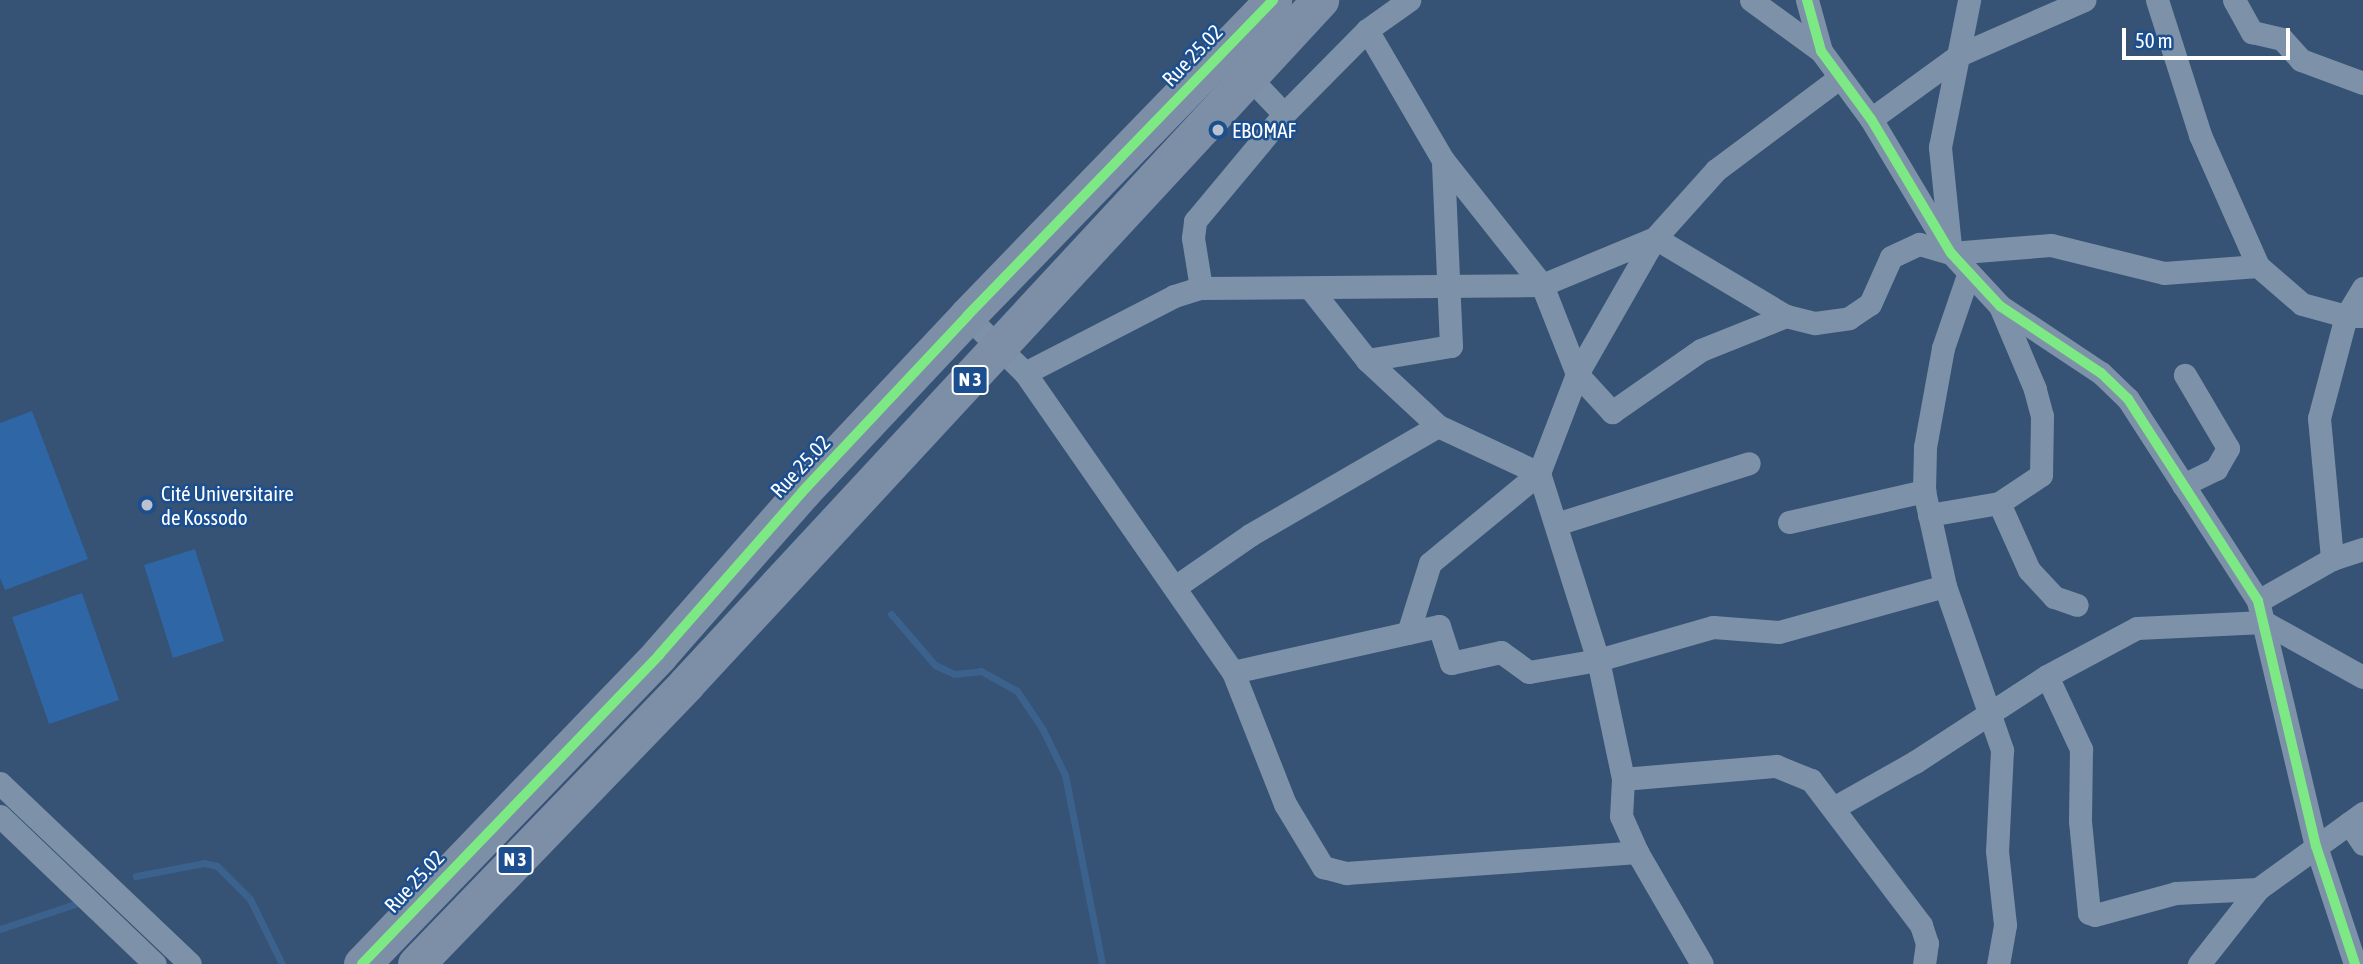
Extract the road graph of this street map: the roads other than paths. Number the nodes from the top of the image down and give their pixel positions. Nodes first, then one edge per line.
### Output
1 (1273, 0) edge
2 (1320, 0) edge
3 (1409, 0) edge
4 (1751, 0) edge
5 (1807, 0) edge
6 (1969, 0) edge
7 (2084, 0) edge
8 (2157, 0) edge
9 (2234, 0) edge
10 (1367, 30) junction
11 (1821, 51) junction
12 (1959, 55) junction
13 (1249, 77) junction
14 (1839, 78) junction
15 (2363, 83) edge
16 (1284, 114) junction
17 (1871, 119) junction
18 (1443, 160) junction
19 (1655, 238) junction
20 (1951, 253) junction
21 (2258, 266) junction
22 (1968, 275) junction
23 (1449, 284) junction
24 (1542, 285) junction
25 (1201, 288) junction
26 (1310, 288) junction
27 (2363, 288) edge
28 (2000, 306) junction
29 (967, 316) junction
30 (1786, 316) junction
31 (2355, 316) edge
32 (1367, 360) junction
33 (1011, 361) junction
34 (1577, 374) junction
35 (2185, 375) dead end
36 (1438, 426) junction
37 (1749, 464) dead end
38 (1539, 473) junction
39 (2183, 485) junction
40 (1924, 491) junction
41 (1999, 503) junction
42 (1929, 515) junction
43 (1789, 522) dead end
44 (1556, 524) junction
45 (2363, 549) edge
46 (2332, 559) junction
47 (1945, 586) junction
48 (1175, 587) junction
49 (2077, 605) dead end
50 (2261, 611) junction
51 (1408, 633) junction
52 (1598, 660) junction
53 (1233, 672) junction
54 (2047, 676) junction
55 (2363, 677) edge
56 (1986, 713) junction
57 (1623, 779) junction
58 (0, 783) edge
59 (1835, 807) junction
60 (0, 816) edge
61 (2356, 818) edge
62 (2363, 844) edge
63 (2316, 846) junction
64 (1637, 852) junction
65 (2258, 889) junction
66 (2354, 924) edge
67 (155, 964) edge
68 (190, 964) edge
69 (362, 964) edge
70 (416, 964) edge
71 (1702, 964) edge
72 (1924, 964) edge
73 (1998, 964) edge
74 (2199, 964) edge
75 (2355, 964) edge

1 - 29 main road, Rue 25.02 / N 3
2 - 13 main road, N 3
3 - 10 street
4 - 11 street
5 - 11 street
6 - 12 street
7 - 12 street
8 - 21 street
9 - 15 street
10 - 16 street
10 - 18 street
11 - 14 street
12 - 17 street
12 - 20 street
13 - 16 street
13 - 33 main road, N 3
14 - 17 street
14 - 19 street
16 - 25 street
17 - 20 street
18 - 23 street
18 - 24 street
19 - 24 street
19 - 30 street
19 - 34 street
20 - 21 street
20 - 22 street
20 - 30 street
21 - 31 street
22 - 28 street
22 - 40 street
23 - 24 street
23 - 26 street
23 - 32 street
24 - 34 street
25 - 26 street
25 - 33 street
26 - 32 street
27 - 31 street
28 - 39 street
28 - 41 street
29 - 33 street
29 - 69 main road, Rue 25.02 / N 3
30 - 34 street
31 - 46 street
32 - 36 street
33 - 48 street
33 - 70 main road, N 3
34 - 38 street
35 - 39 street
36 - 38 street
36 - 48 street
37 - 44 street
38 - 44 street
38 - 51 street
39 - 50 street
40 - 42 street
40 - 43 street
41 - 42 street
41 - 49 street
42 - 47 street
44 - 52 street
45 - 46 street
46 - 50 street
47 - 52 street
47 - 56 street
48 - 53 street
50 - 54 street
50 - 55 street
50 - 63 street
51 - 52 street
51 - 53 street
52 - 57 street
53 - 64 street
54 - 56 street
54 - 65 street
56 - 59 street
56 - 73 street
57 - 59 street
57 - 64 street
58 - 68 street
59 - 72 street
60 - 67 street
61 - 62 street
61 - 63 street
63 - 65 street
63 - 66 street
64 - 71 street
65 - 74 street
66 - 75 street

